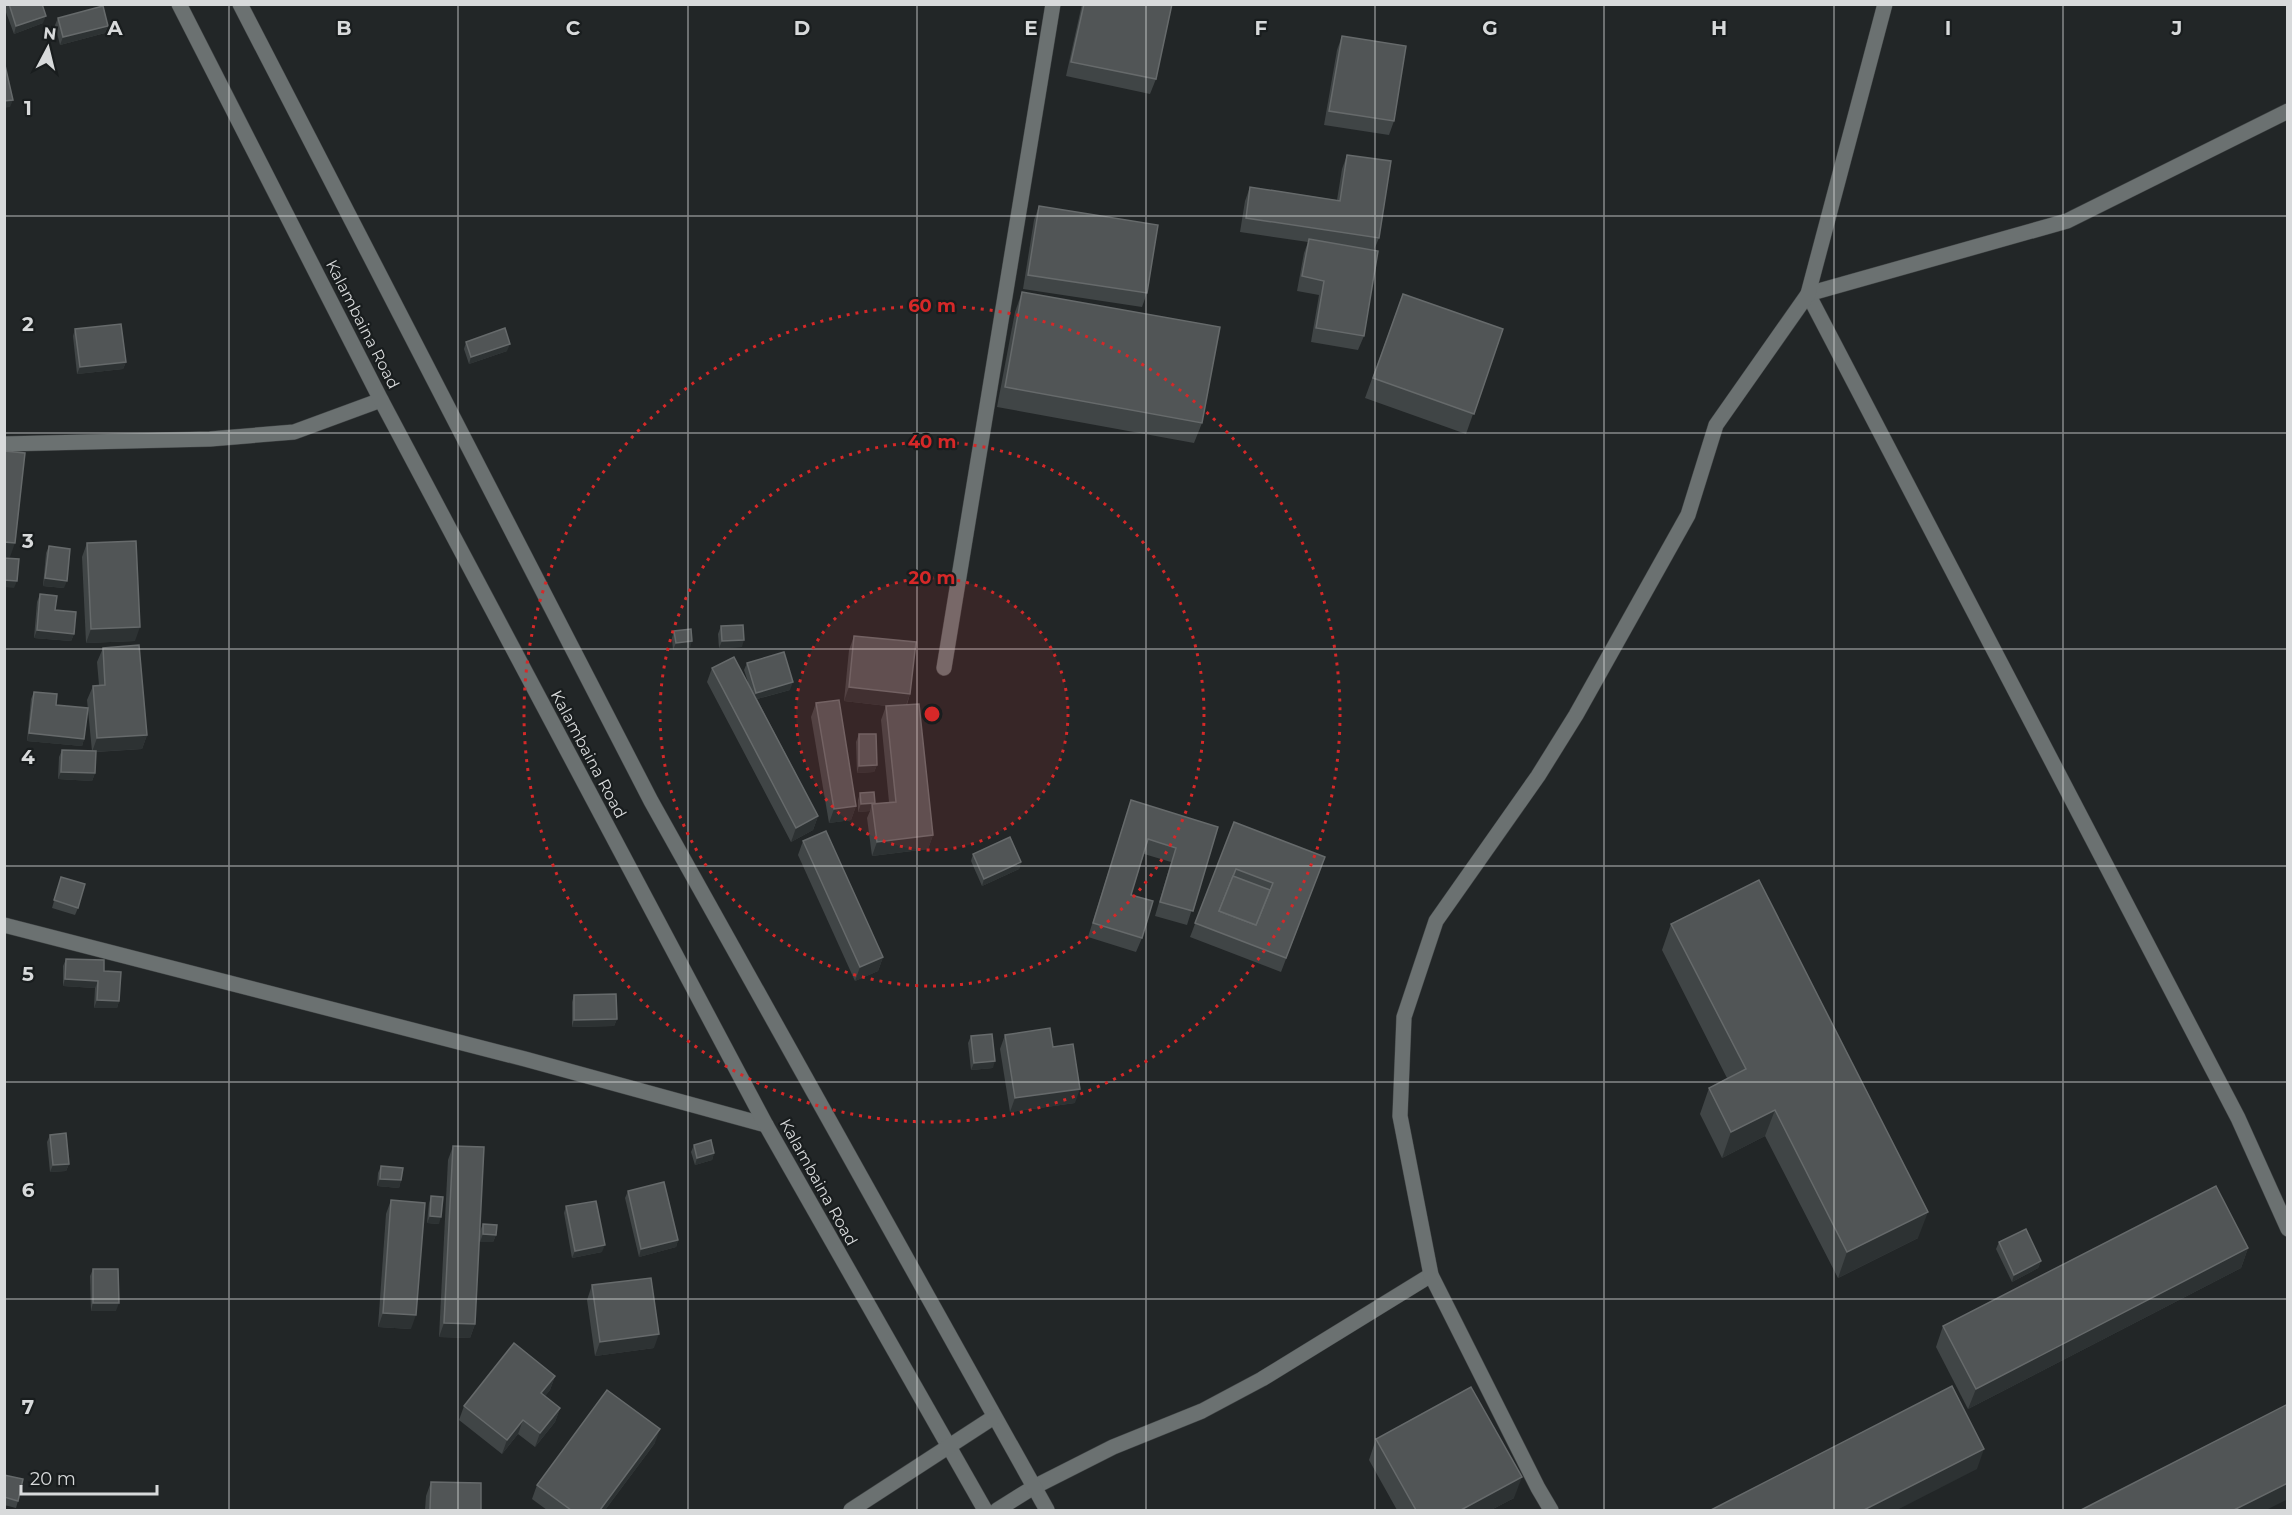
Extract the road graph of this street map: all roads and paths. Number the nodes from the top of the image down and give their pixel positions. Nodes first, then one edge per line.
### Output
1 (179, 4) edge
2 (240, 4) edge
3 (1053, 4) edge
4 (1885, 4) edge
5 (2288, 111) edge
6 (1808, 294) junction
7 (381, 400) junction
8 (4, 444) edge
9 (944, 668) dead end
10 (4, 925) edge
11 (766, 1125) junction
12 (2288, 1229) edge
13 (1431, 1275) junction
14 (994, 1417) junction
15 (947, 1446) junction
16 (1034, 1487) junction
17 (851, 1510) edge
18 (985, 1510) edge
19 (997, 1510) edge
20 (1047, 1510) edge
21 (1551, 1510) edge

1 - 7 street, Kalambaina Road
2 - 14 street
3 - 9 street
4 - 6 street
5 - 6 street
6 - 12 street
6 - 13 street
7 - 8 street
7 - 11 street, Kalambaina Road
10 - 11 street
11 - 15 street, Kalambaina Road
13 - 16 street
13 - 21 street
14 - 15 street
14 - 16 street
15 - 17 street
15 - 18 street, Kalambaina Road
16 - 19 street
16 - 20 street

